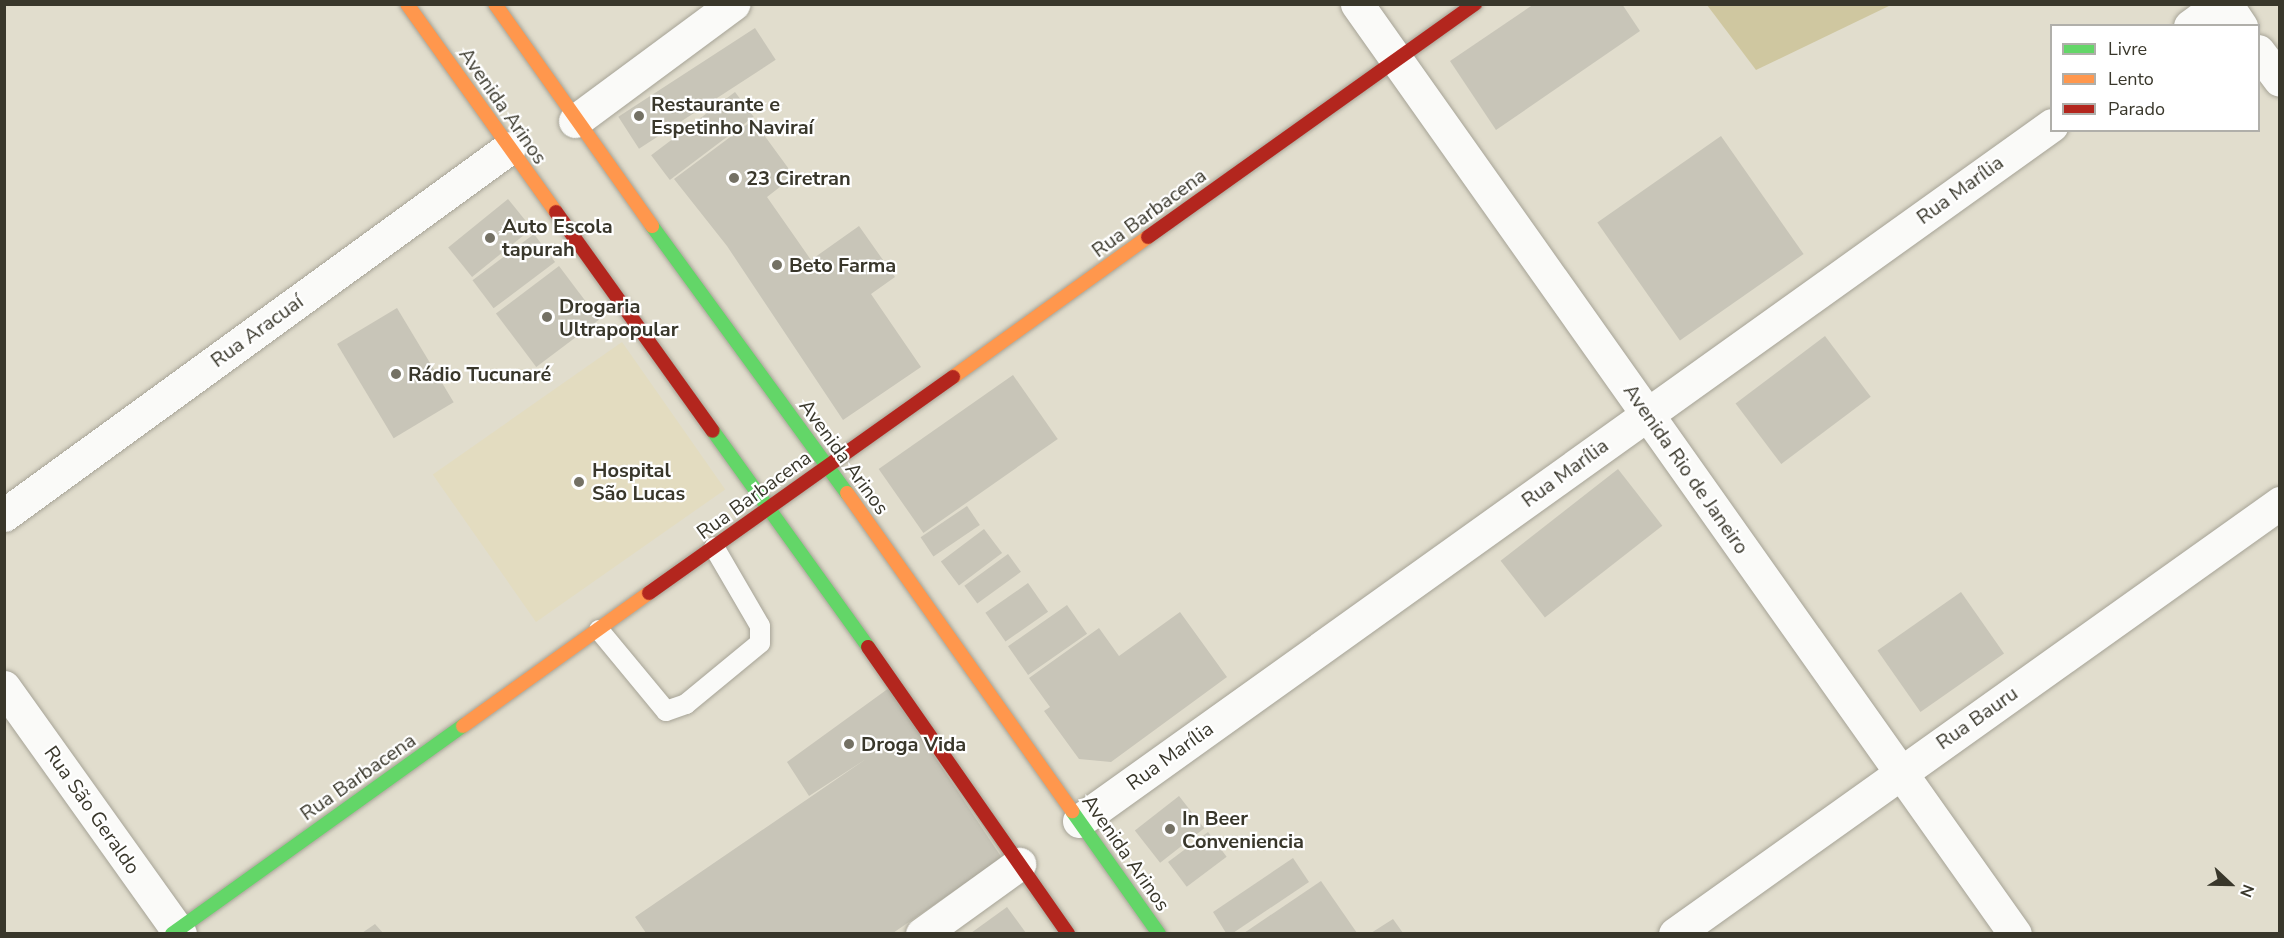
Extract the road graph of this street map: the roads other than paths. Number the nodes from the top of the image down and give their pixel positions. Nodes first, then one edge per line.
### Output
1 (407, 4) edge
2 (495, 4) edge
3 (733, 4) edge
4 (1357, 4) edge
5 (1475, 4) edge
6 (2220, 4) edge
7 (2226, 4) edge
8 (2193, 24) edge
9 (2240, 24) edge
10 (2260, 52) edge
11 (1396, 60) junction
12 (2280, 80) edge
13 (575, 122) junction
14 (2050, 126) edge
15 (509, 148) junction
16 (1647, 414) junction
17 (828, 466) junction
18 (2280, 503) edge
19 (767, 510) junction
20 (4, 514) edge
21 (714, 547) junction
22 (599, 630) junction
23 (4, 687) edge
24 (1901, 772) junction
25 (1079, 821) junction
26 (1019, 864) junction
27 (177, 932) edge
28 (922, 933) edge
29 (1068, 933) edge
30 (1159, 933) edge
31 (1675, 933) edge
32 (2015, 933) edge

1 - 15 main road, Avenida Arinos
2 - 13 main road, Avenida Arinos
3 - 13 street
4 - 11 street, Avenida Rio de Janeiro
5 - 11 main road, Rua Barbacena
6 - 8 street
7 - 9 street
10 - 12 street
11 - 16 street, Avenida Rio de Janeiro
11 - 17 main road, Rua Barbacena
13 - 17 main road, Avenida Arinos
14 - 16 street, Rua Marília
15 - 19 main road, Avenida Arinos
15 - 20 street, Rua Aracuaí
16 - 24 street, Avenida Rio de Janeiro
16 - 25 street, Rua Marília
17 - 19 main road, Rua Barbacena
17 - 25 main road, Avenida Arinos
18 - 24 street, Rua Bauru
19 - 21 main road, Rua Barbacena
19 - 26 main road, Avenida Arinos
21 - 22 main road, Rua Barbacena
21 - 22 lane
22 - 27 main road, Rua Barbacena
23 - 27 street, Rua São Geraldo
24 - 31 street, Rua Bauru
24 - 32 street, Avenida Rio de Janeiro
25 - 30 main road, Avenida Arinos
26 - 28 street
26 - 29 main road, Avenida Arinos

